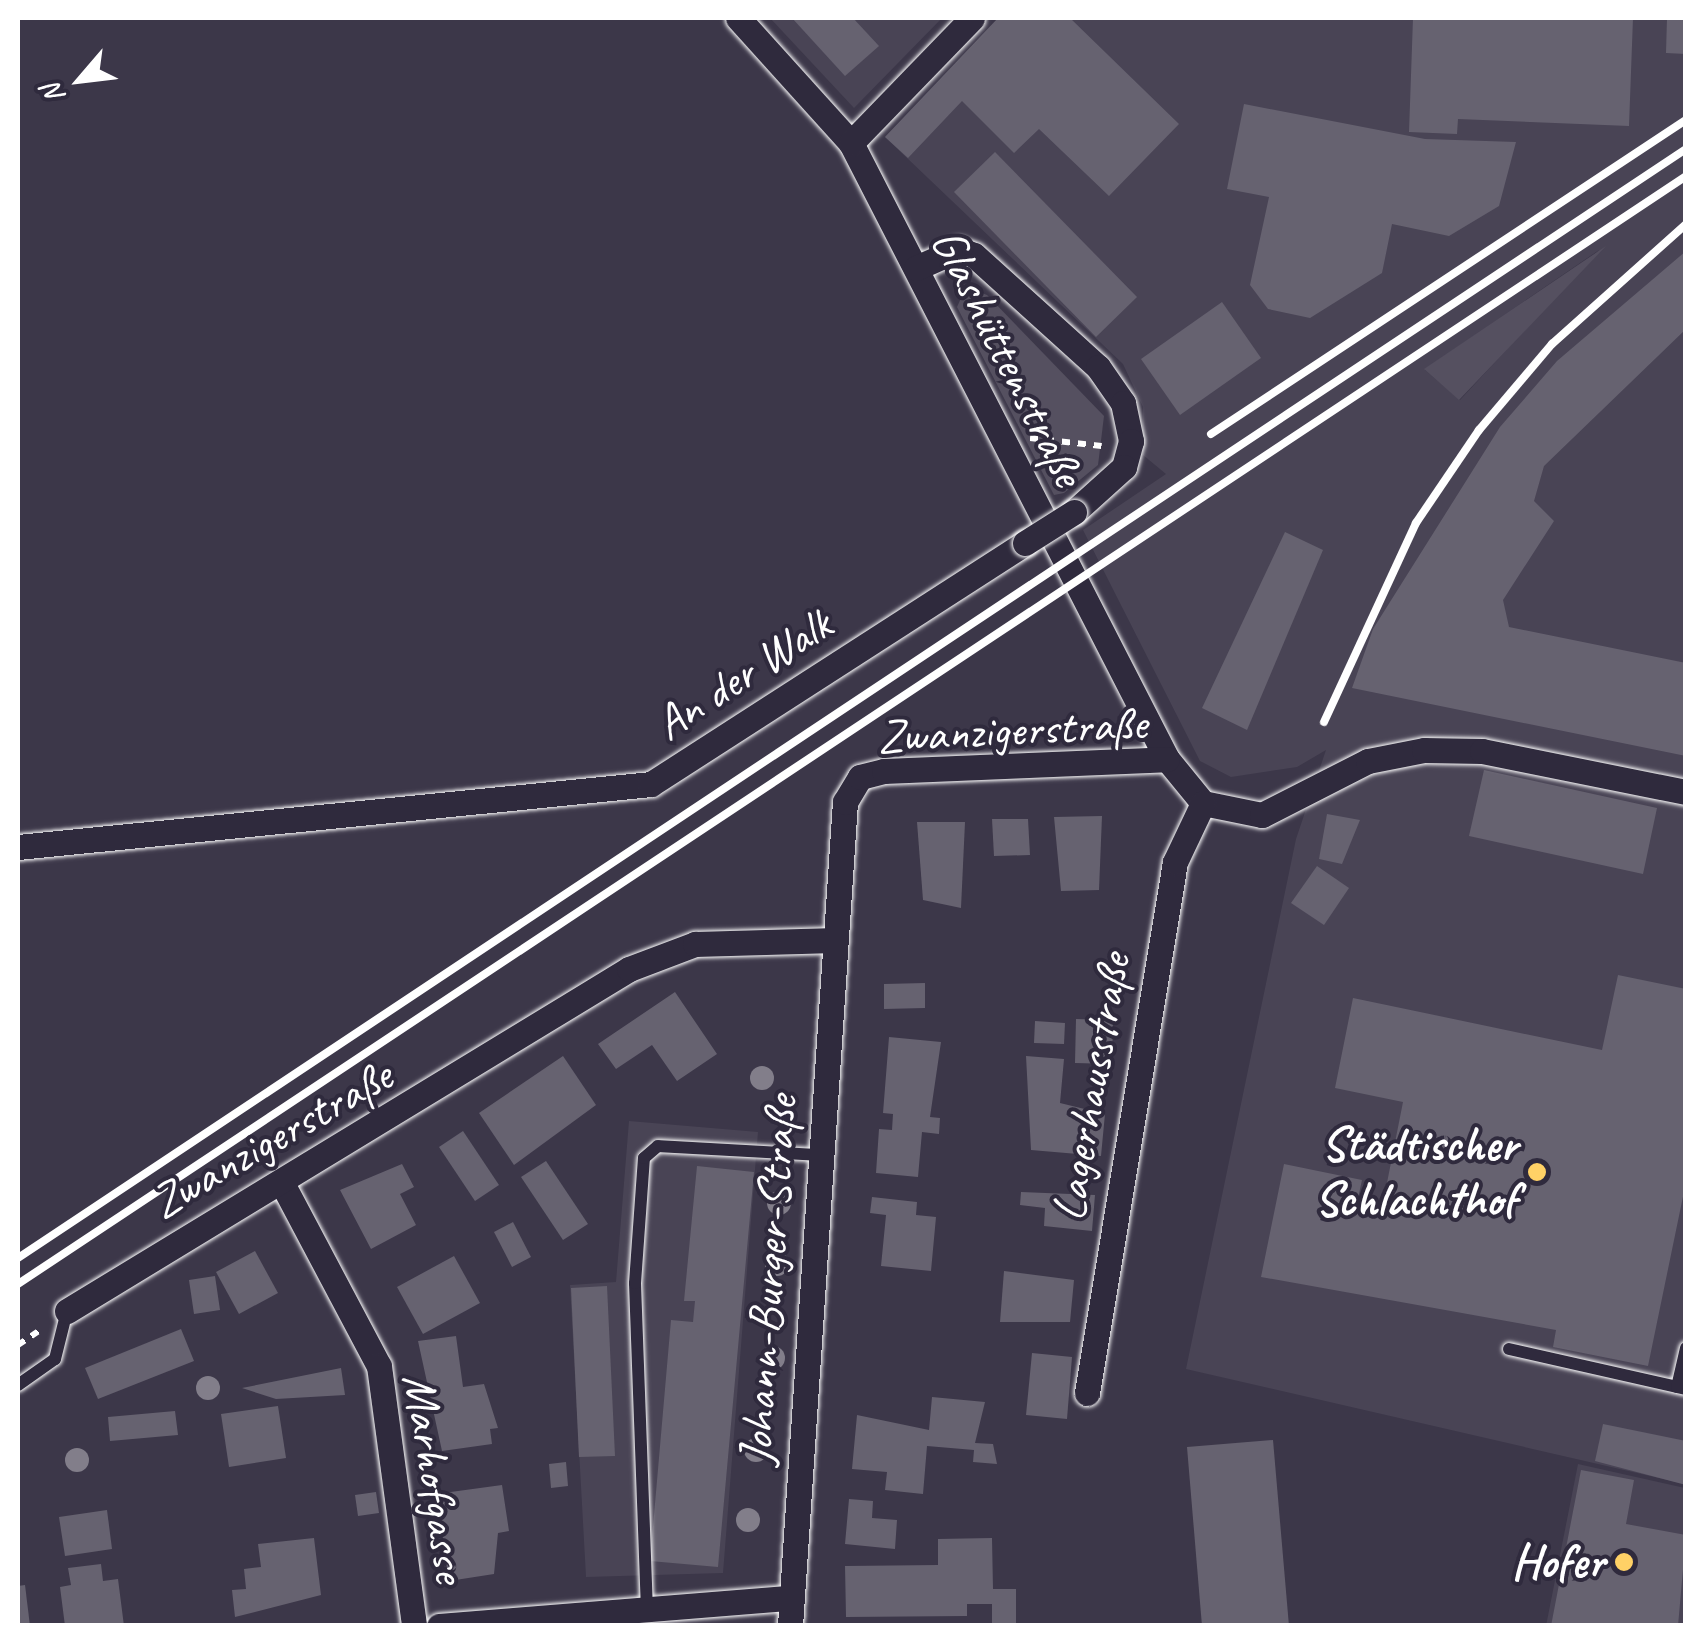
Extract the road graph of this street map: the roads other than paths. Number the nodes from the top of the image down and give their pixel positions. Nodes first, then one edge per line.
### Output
1 (738, 18) edge
2 (972, 18) edge
3 (851, 142) junction
4 (916, 268) junction
5 (1166, 760) junction
6 (1686, 792) edge
7 (1203, 803) junction
8 (18, 846) edge
9 (836, 940) junction
10 (820, 1154) junction
11 (282, 1185) junction
12 (68, 1311) joint
13 (1686, 1348) edge
14 (1509, 1350) dead end
15 (18, 1384) edge
16 (1681, 1388) edge
17 (1087, 1392) dead end
18 (786, 1598) junction
19 (647, 1614) junction
20 (518, 1622) edge
21 (414, 1626) edge
22 (440, 1626) edge
23 (790, 1626) edge

1 - 3 street, Glashüttenstraße
2 - 3 street
3 - 4 street, Glashüttenstraße
4 - 5 street, Glashüttenstraße
4 - 8 street, An der Walk, bridge
5 - 7 street, Zwanzigerstraße
5 - 9 street, Zwanzigerstraße
6 - 7 street
7 - 17 street, Lagerhausstraße
9 - 10 street, Johann-Burger-Straße
9 - 11 street, Zwanzigerstraße
10 - 18 street, Johann-Burger-Straße
10 - 19 lane
11 - 12 street, Zwanzigerstraße
11 - 21 street, Marhofgasse
12 - 15 lane
13 - 16 lane
14 - 16 lane
18 - 19 street, Marhofgasse
18 - 23 street, Johann-Burger-Straße
19 - 20 street, Marhofgasse
20 - 22 street, Marhofgasse

